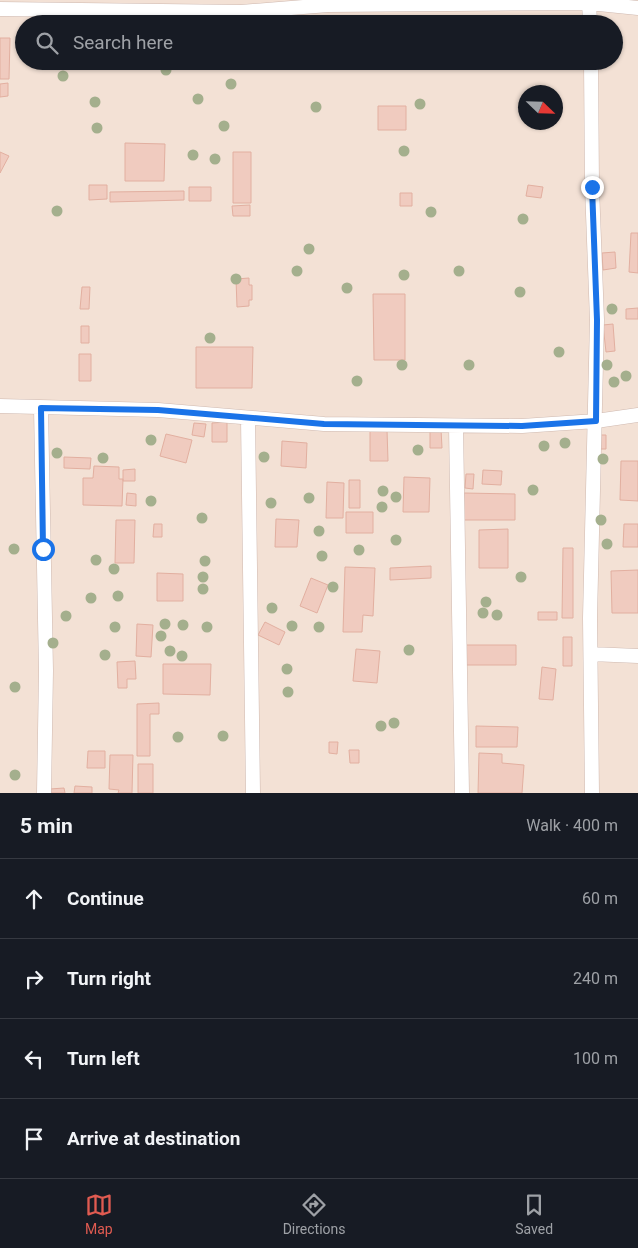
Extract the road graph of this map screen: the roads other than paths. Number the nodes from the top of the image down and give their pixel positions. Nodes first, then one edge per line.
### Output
1 (589, 1) edge
2 (638, 8) edge
3 (0, 9) edge
4 (590, 15) edge
5 (591, 70) edge
6 (0, 406) edge
7 (41, 408) junction
8 (638, 415) edge
9 (248, 419) junction
10 (596, 421) junction
11 (456, 426) junction
12 (591, 654) junction
13 (638, 656) edge
14 (44, 793) edge
15 (253, 793) edge
16 (462, 793) edge
17 (592, 793) edge

1 - 2 street
1 - 3 street
1 - 4 street
5 - 10 street
6 - 7 street
7 - 9 street
7 - 14 street
8 - 10 street
9 - 11 street
9 - 15 street
10 - 11 street
10 - 12 street
11 - 16 street
12 - 13 street
12 - 17 street

